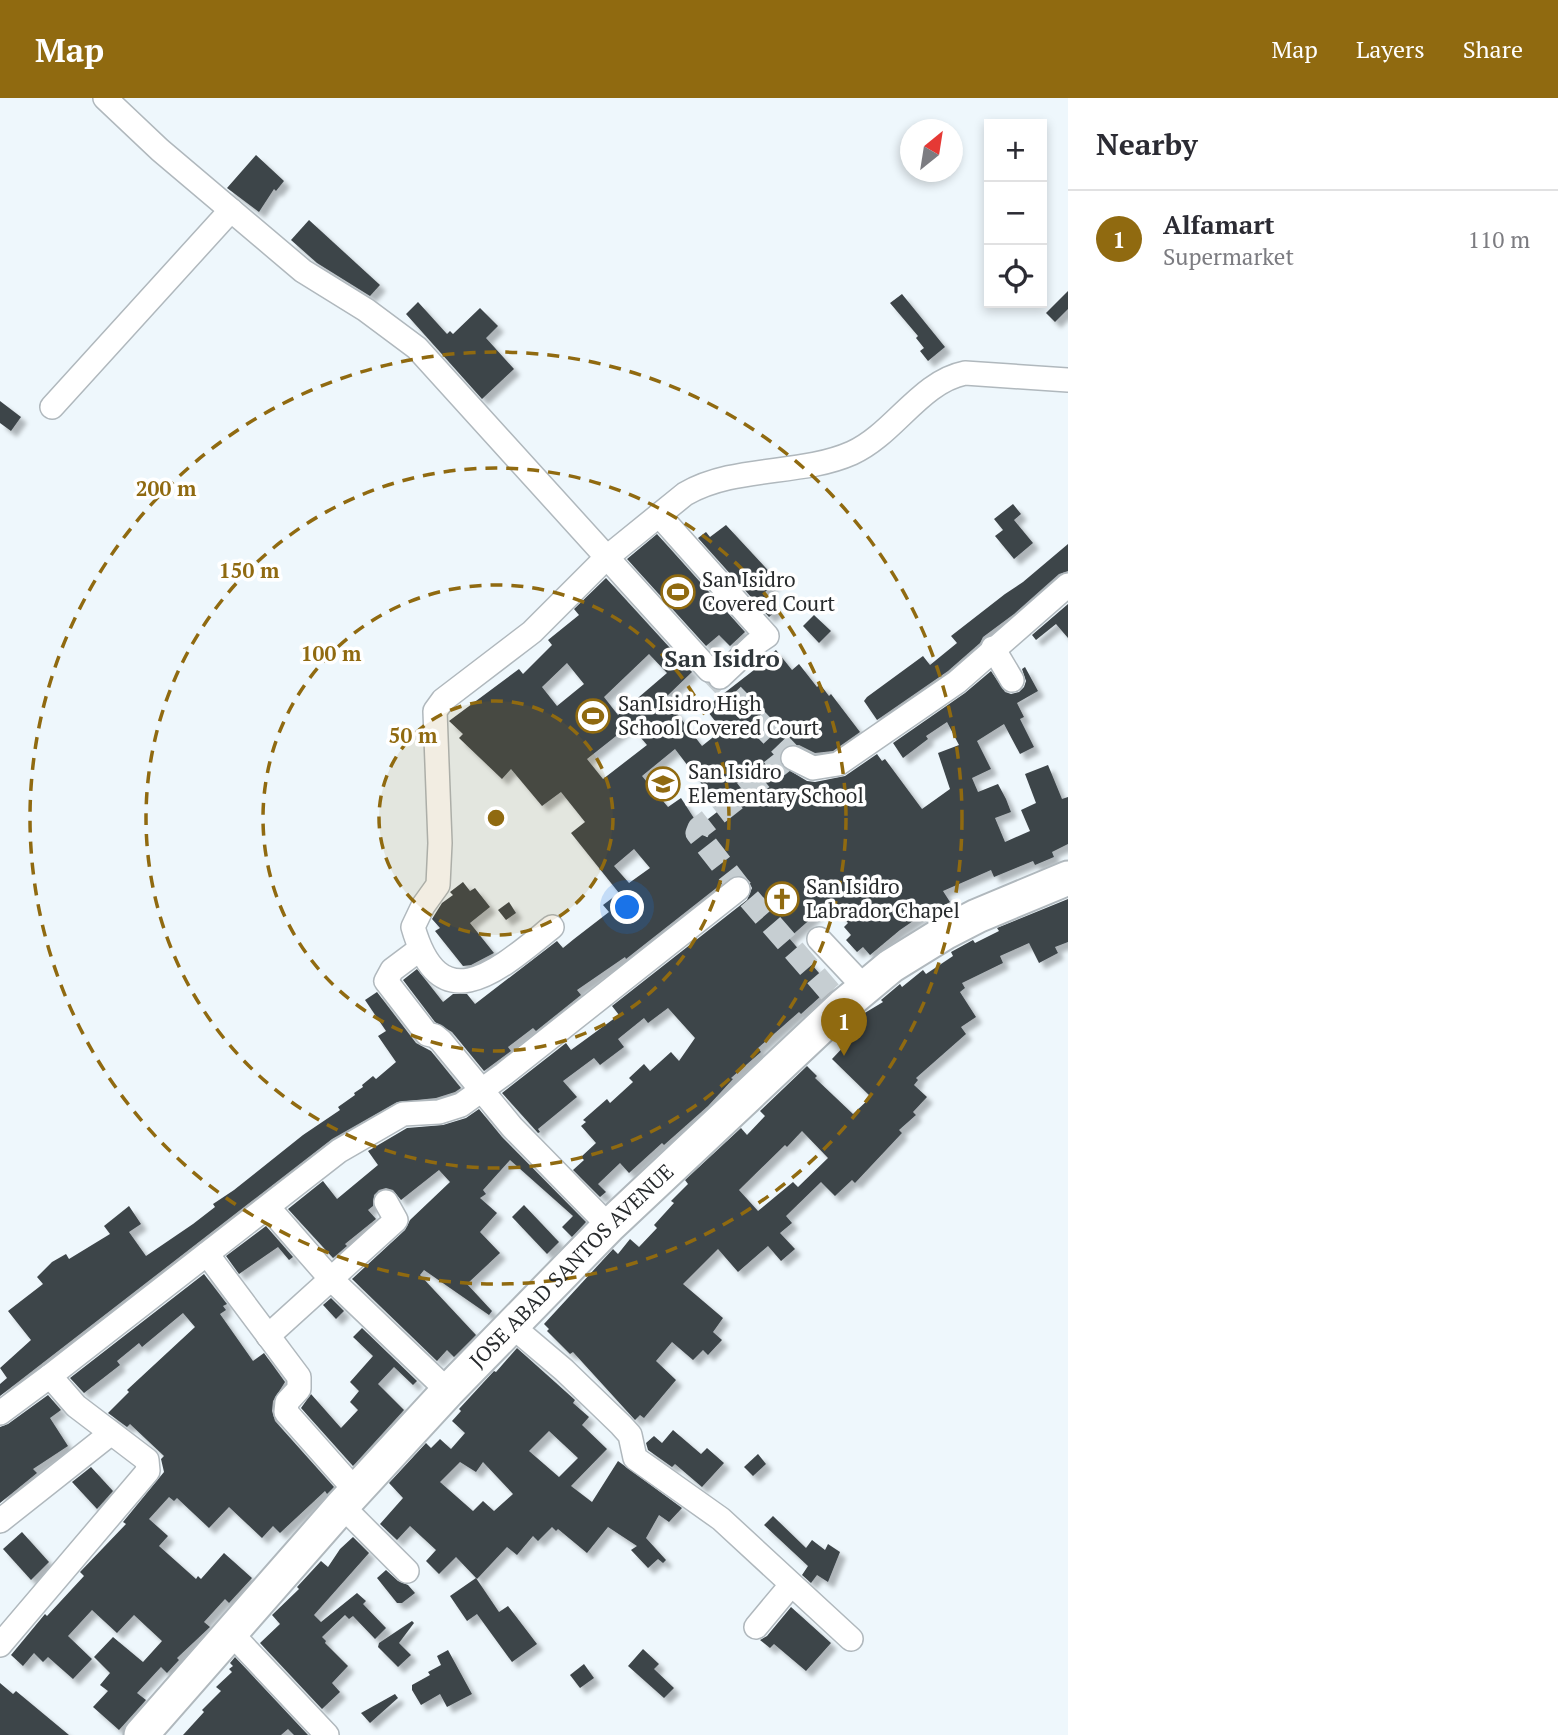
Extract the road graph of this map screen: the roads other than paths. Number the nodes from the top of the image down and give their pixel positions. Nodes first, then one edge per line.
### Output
1 (105, 98) edge
2 (231, 210) junction
3 (1068, 380) edge
4 (52, 407) dead end
5 (659, 515) junction
6 (606, 558) junction
7 (1068, 585) edge
8 (993, 649) junction
9 (1012, 680) dead end
10 (793, 758) tunnel mouth
11 (1068, 877) edge
12 (738, 889) dead end
13 (552, 927) dead end
14 (818, 939) dead end
15 (420, 950) junction
16 (846, 995) junction
17 (482, 1089) junction
18 (386, 1202) dead end
19 (268, 1207) junction
20 (609, 1226) junction
21 (207, 1254) junction
22 (330, 1278) junction
23 (512, 1326) junction
24 (268, 1336) junction
25 (50, 1376) junction
26 (448, 1391) junction
27 (0, 1413) edge
28 (110, 1434) junction
29 (349, 1499) junction
30 (0, 1521) edge
31 (407, 1570) dead end
32 (791, 1584) junction
33 (756, 1627) dead end
34 (231, 1633) junction
35 (851, 1639) dead end
36 (0, 1645) edge
37 (141, 1735) edge
38 (327, 1735) edge

1 - 2 street
2 - 4 street
2 - 6 street
3 - 5 street
5 - 6 street
5 - 6 street
6 - 15 street
7 - 8 street
8 - 9 street
8 - 10 street
11 - 16 highway, JOSE ABAD SANTOS AVENUE
12 - 17 street
13 - 15 street
14 - 16 street
15 - 17 street
16 - 20 highway, JOSE ABAD SANTOS AVENUE
17 - 19 street
17 - 20 street
18 - 22 street
19 - 21 street
19 - 22 street
20 - 23 highway, JOSE ABAD SANTOS AVENUE
21 - 24 street
21 - 25 street
22 - 24 street
22 - 26 street
23 - 26 highway, JOSE ABAD SANTOS AVENUE
23 - 32 street
24 - 29 street
25 - 27 street
25 - 28 street
26 - 29 highway, JOSE ABAD SANTOS AVENUE
28 - 30 street
28 - 36 street
29 - 31 street
29 - 34 highway, JOSE ABAD SANTOS AVENUE
32 - 33 street
32 - 35 street
34 - 37 highway, JOSE ABAD SANTOS AVENUE
34 - 38 street

